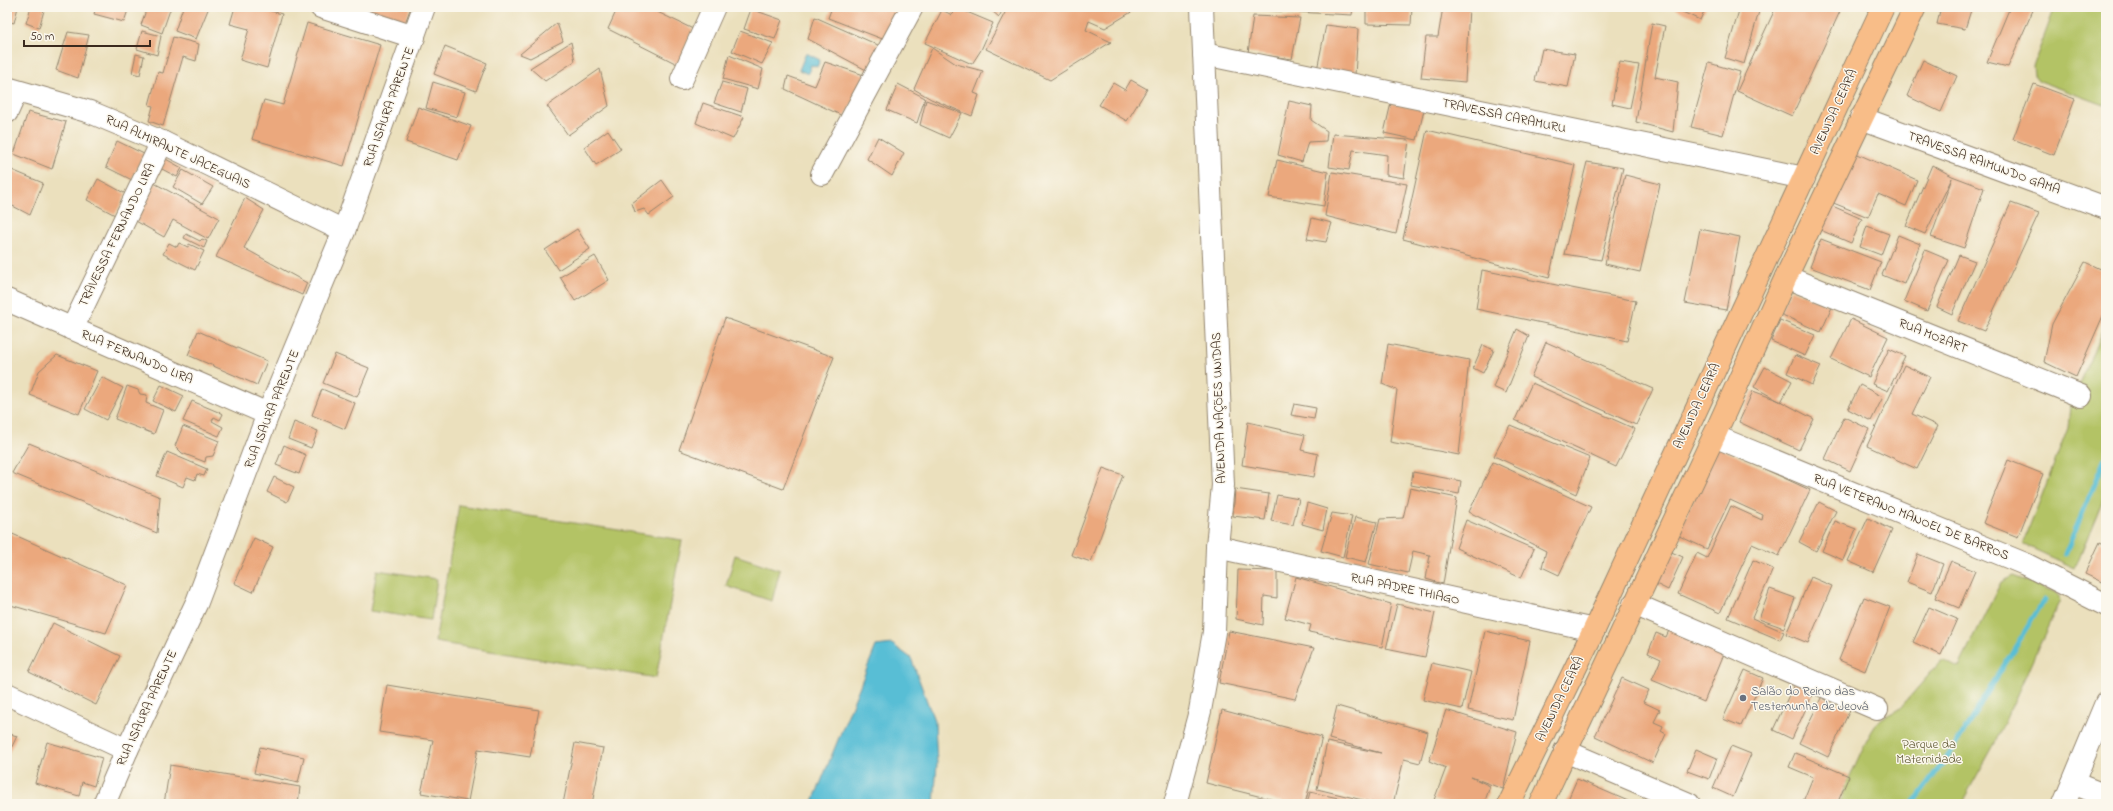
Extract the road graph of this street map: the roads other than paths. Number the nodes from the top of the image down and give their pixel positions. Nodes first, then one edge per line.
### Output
1 (321, 7) edge
2 (424, 7) edge
3 (714, 7) edge
4 (912, 7) edge
5 (1202, 7) edge
6 (1883, 7) edge
7 (1915, 7) edge
8 (414, 37) junction
9 (1204, 54) junction
10 (682, 79) dead end
11 (12, 90) edge
12 (7, 112) edge
13 (1861, 118) junction
14 (162, 142) junction
15 (822, 174) dead end
16 (1804, 178) junction
17 (2106, 208) edge
18 (344, 231) junction
19 (1786, 277) junction
20 (7, 300) edge
21 (72, 329) junction
22 (2081, 396) dead end
23 (268, 414) junction
24 (1714, 436) junction
25 (1217, 547) junction
26 (1634, 604) junction
27 (2106, 605) edge
28 (1594, 630) junction
29 (7, 694) edge
30 (2106, 703) edge
31 (1877, 708) dead end
32 (127, 750) junction
33 (1565, 751) junction
34 (2073, 783) junction
35 (2106, 796) edge
36 (104, 804) edge
37 (1175, 804) edge
38 (1509, 804) edge
39 (1541, 804) edge
40 (1689, 804) edge
41 (2064, 804) edge

1 - 8 street
2 - 8 street, RUA ISAURA PARENTE
3 - 10 street
4 - 15 street
5 - 9 street, AVENIDA NAÇÕES UNIDAS
6 - 16 main road, AVENIDA CEARÁ
7 - 13 main road, AVENIDA CEARÁ
8 - 18 street, RUA ISAURA PARENTE
9 - 16 street, TRAVESSA CARAMURU
9 - 25 street, AVENIDA NAÇÕES UNIDAS
11 - 12 street
11 - 14 street, RUA ALMIRANTE JACEGUAIS
13 - 17 street, TRAVESSA RAIMUNDO GAMA
13 - 19 main road, AVENIDA CEARÁ
14 - 18 street, RUA ALMIRANTE JACEGUAIS
14 - 21 street, TRAVESSA FERNANDO LIRA
16 - 28 main road, AVENIDA CEARÁ
18 - 23 street, RUA ISAURA PARENTE
19 - 22 street, RUA MOZART
19 - 24 main road, AVENIDA CEARÁ
20 - 21 street, RUA FERNANDO LIRA
21 - 23 street, RUA FERNANDO LIRA
23 - 32 street, RUA ISAURA PARENTE
24 - 26 main road, AVENIDA CEARÁ
24 - 27 street, RUA VETERANO MANOEL DE BARROS
25 - 28 street, RUA PADRE THIAGO
25 - 37 street, AVENIDA NAÇÕES UNIDAS
26 - 31 street
26 - 33 main road, AVENIDA CEARÁ
28 - 38 main road, AVENIDA CEARÁ
29 - 32 street
30 - 34 street
32 - 36 street, RUA ISAURA PARENTE
33 - 39 main road, AVENIDA CEARÁ
33 - 40 street
34 - 35 street
34 - 41 street

